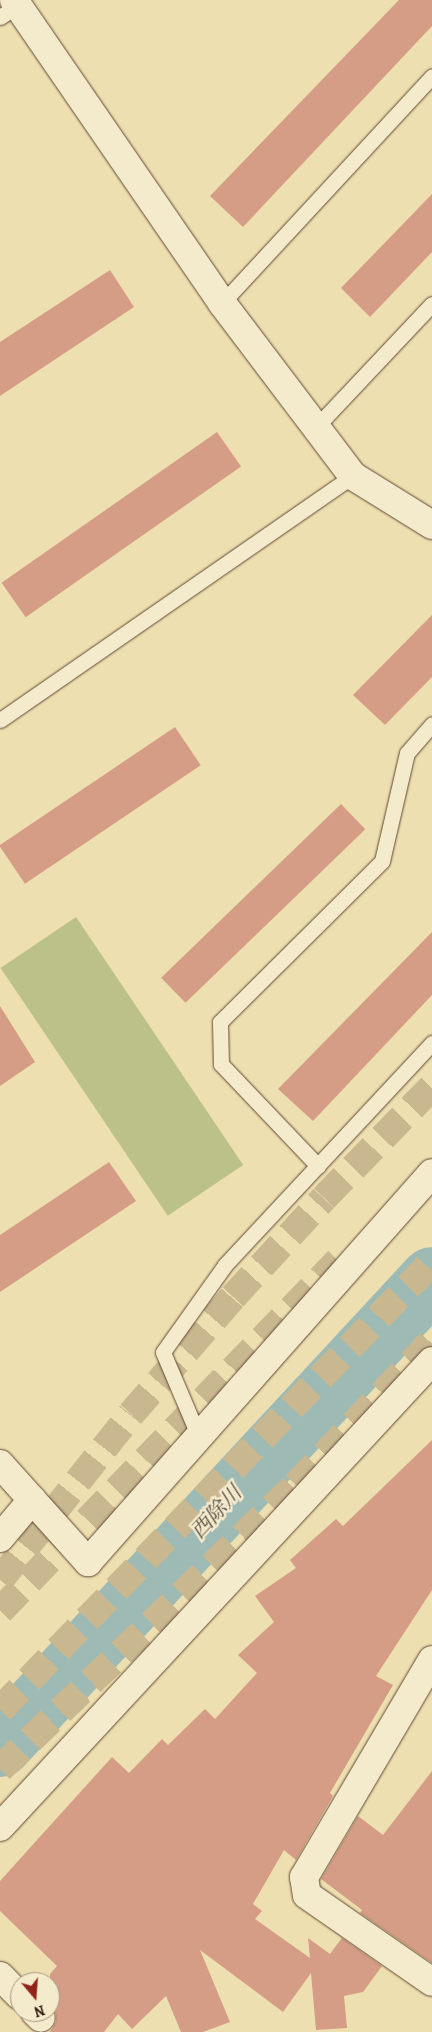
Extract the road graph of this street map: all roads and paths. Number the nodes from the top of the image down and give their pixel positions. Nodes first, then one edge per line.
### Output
1 (11, 7) edge
2 (432, 76) edge
3 (222, 303) junction
4 (432, 304) edge
5 (316, 427) junction
6 (353, 476) junction
7 (432, 525) edge
8 (0, 720) edge
9 (432, 724) edge
10 (432, 1043) edge
11 (318, 1166) junction
12 (432, 1173) edge
13 (432, 1361) edge
14 (199, 1437) junction
15 (0, 1464) edge
16 (32, 1500) junction
17 (0, 1538) edge
18 (432, 1660) edge
19 (0, 1827) edge
20 (0, 1976) edge
21 (432, 1982) edge
22 (10, 1986) edge

1 - 3 street
2 - 3 lane
3 - 5 street
4 - 5 lane
5 - 6 street
6 - 7 street
6 - 8 lane
9 - 11 lane
10 - 11 lane
11 - 14 lane
12 - 14 street
13 - 19 street
14 - 16 street
15 - 16 street
16 - 17 street
18 - 21 street
20 - 22 street

